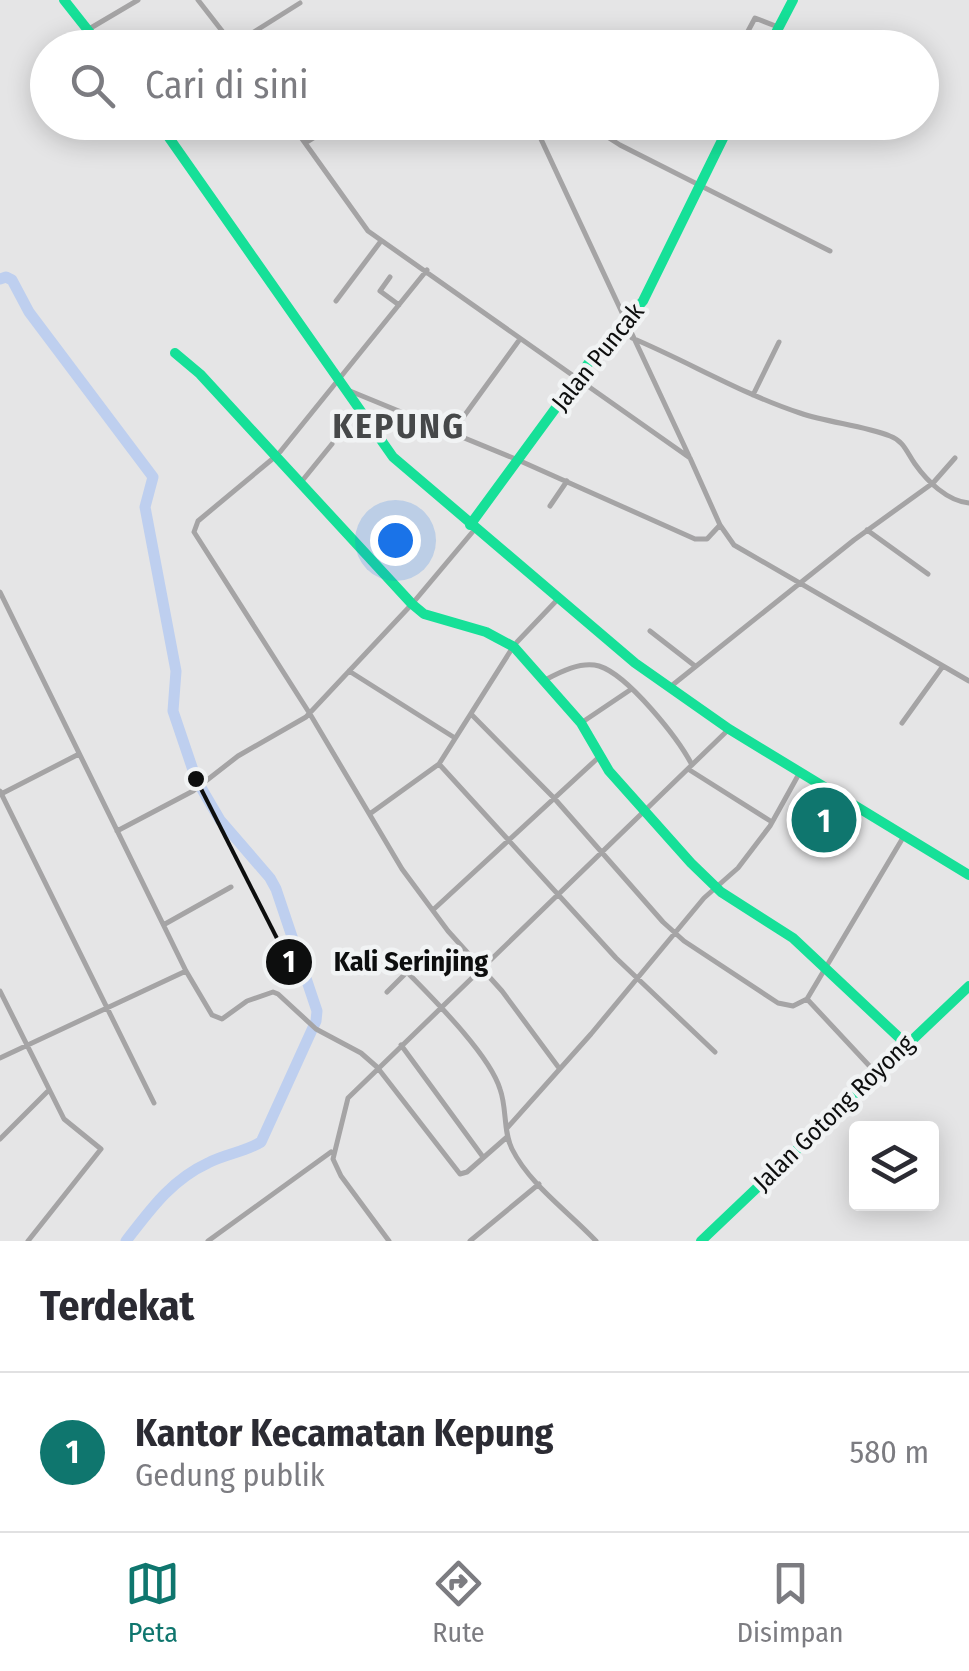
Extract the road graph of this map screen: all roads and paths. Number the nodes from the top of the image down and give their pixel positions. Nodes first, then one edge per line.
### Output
1 (64, 0) edge
2 (138, 0) edge
3 (198, 0) edge
4 (793, 0) edge
5 (300, 3) dead end
6 (778, 27) junction
7 (87, 30) joint
8 (221, 30) edge
9 (259, 30) edge
10 (749, 30) edge
11 (777, 30) edge
12 (170, 140) edge
13 (303, 140) edge
14 (310, 140) edge
15 (541, 140) edge
16 (612, 140) edge
17 (722, 140) edge
18 (305, 143) junction
19 (700, 185) junction
20 (381, 242) junction
21 (830, 251) dead end
22 (426, 270) junction
23 (390, 277) dead end
24 (336, 302) dead end
25 (399, 306) junction
26 (625, 320) junction
27 (632, 338) junction
28 (520, 339) junction
29 (779, 342) dead end
30 (175, 352) dead end
31 (578, 378) junction
32 (340, 385) junction
33 (753, 395) junction
34 (451, 434) junction
35 (332, 444) dead end
36 (277, 455) junction
37 (690, 458) junction
38 (955, 458) dead end
39 (518, 460) junction
40 (302, 480) junction
41 (567, 482) junction
42 (932, 483) junction
43 (969, 503) edge
44 (550, 506) dead end
45 (720, 525) junction
46 (472, 526) junction
47 (867, 530) junction
48 (928, 574) dead end
49 (802, 582) junction
50 (0, 592) edge
51 (558, 599) junction
52 (415, 601) junction
53 (650, 631) dead end
54 (515, 645) junction
55 (695, 666) junction
56 (943, 666) junction
57 (348, 671) junction
58 (545, 680) junction
59 (969, 681) edge
60 (670, 687) junction
61 (630, 690) junction
62 (471, 714) junction
63 (306, 717) junction
64 (580, 723) junction
65 (902, 723) dead end
66 (729, 729) junction
67 (454, 738) junction
68 (79, 754) junction
69 (599, 758) junction
70 (439, 764) junction
71 (690, 767) junction
72 (800, 772) junction
73 (0, 793) edge
74 (554, 798) junction
75 (644, 811) junction
76 (371, 813) junction
77 (772, 822) junction
78 (116, 832) junction
79 (904, 836) junction
80 (507, 842) junction
81 (602, 852) junction
82 (969, 875) edge
83 (231, 887) dead end
84 (717, 888) junction
85 (559, 896) junction
86 (434, 909) junction
87 (164, 924) junction
88 (675, 933) junction
89 (484, 967) junction
90 (828, 968) junction
91 (186, 971) junction
92 (636, 978) junction
93 (969, 986) edge
94 (0, 991) edge
95 (387, 992) dead end
96 (808, 999) junction
97 (108, 1006) junction
98 (439, 1008) junction
99 (906, 1044) junction
100 (26, 1045) junction
101 (400, 1045) junction
102 (715, 1052) dead end
103 (0, 1058) edge
104 (377, 1066) junction
105 (559, 1068) junction
106 (876, 1073) junction
107 (48, 1091) junction
108 (154, 1102) dead end
109 (506, 1128) junction
110 (507, 1137) junction
111 (0, 1139) edge
112 (332, 1152) junction
113 (484, 1157) junction
114 (539, 1184) junction
115 (28, 1241) edge
116 (208, 1241) edge
117 (389, 1241) edge
118 (470, 1241) edge
119 (596, 1241) edge
120 (701, 1241) edge

1 - 7 street
2 - 7 street
3 - 8 street
4 - 6 street
5 - 9 street
6 - 10 street
6 - 11 street
12 - 32 street
13 - 18 street
14 - 18 street
15 - 26 street
16 - 19 street
17 - 19 street, Jalan Puncak
18 - 20 street
19 - 21 street
19 - 26 street, Jalan Puncak
20 - 22 street
20 - 24 street
22 - 25 street
22 - 28 street
23 - 25 street
25 - 32 street
26 - 27 street
26 - 31 street, Jalan Puncak
27 - 33 street
27 - 37 street
28 - 31 street
28 - 34 street
29 - 33 street
30 - 36 street
31 - 37 street
31 - 39 street, Jalan Puncak
32 - 34 street
32 - 36 street
32 - 46 street
33 - 42 street
34 - 39 street
35 - 40 street
36 - 40 street
36 - 63 street
37 - 45 street
38 - 42 street
39 - 41 street
39 - 46 street, Jalan Puncak
40 - 52 street
41 - 44 street
41 - 45 street
42 - 43 street
42 - 47 street
45 - 49 street
46 - 51 street
46 - 52 street
47 - 48 street
47 - 49 street
49 - 55 street
49 - 56 street
50 - 68 street
51 - 54 street
51 - 60 street
52 - 54 street
52 - 57 street
53 - 55 street
54 - 58 street
54 - 62 street
55 - 60 street
56 - 59 street
56 - 65 street
57 - 63 street
57 - 67 street
58 - 61 street
58 - 64 street
60 - 66 street
61 - 64 street
61 - 71 street
62 - 67 street
62 - 74 street
63 - 76 street
63 - 78 street
64 - 69 street
66 - 71 street
66 - 72 street
67 - 70 street
68 - 73 street
68 - 78 street
69 - 74 street
69 - 75 street
70 - 76 street
70 - 80 street
71 - 75 street
71 - 77 street
72 - 77 street
72 - 79 street
73 - 97 street
74 - 80 street
74 - 81 street
75 - 81 street
75 - 84 street
76 - 86 street
77 - 84 street
78 - 87 street
79 - 82 street
79 - 90 street
80 - 85 street
80 - 86 street
81 - 85 street
81 - 88 street
83 - 87 street
84 - 88 street
84 - 90 street
85 - 89 street
85 - 92 street
86 - 89 street
87 - 91 street
88 - 92 street
88 - 96 street
89 - 98 street
89 - 105 street
90 - 96 street
90 - 99 street
91 - 97 street
91 - 104 street
92 - 102 street
92 - 105 street
93 - 99 street, Jalan Gotong Royong
94 - 100 street
95 - 98 street
96 - 106 street
97 - 100 street
97 - 108 street
98 - 101 street
98 - 109 street
99 - 106 street, Jalan Gotong Royong
100 - 103 street
100 - 107 street
101 - 104 street
101 - 113 street
104 - 112 street
104 - 113 street
105 - 109 street
106 - 120 street, Jalan Gotong Royong
107 - 111 street
107 - 115 street
109 - 110 street
110 - 113 street
110 - 114 street
112 - 116 street
112 - 117 street
114 - 118 street
114 - 119 street

